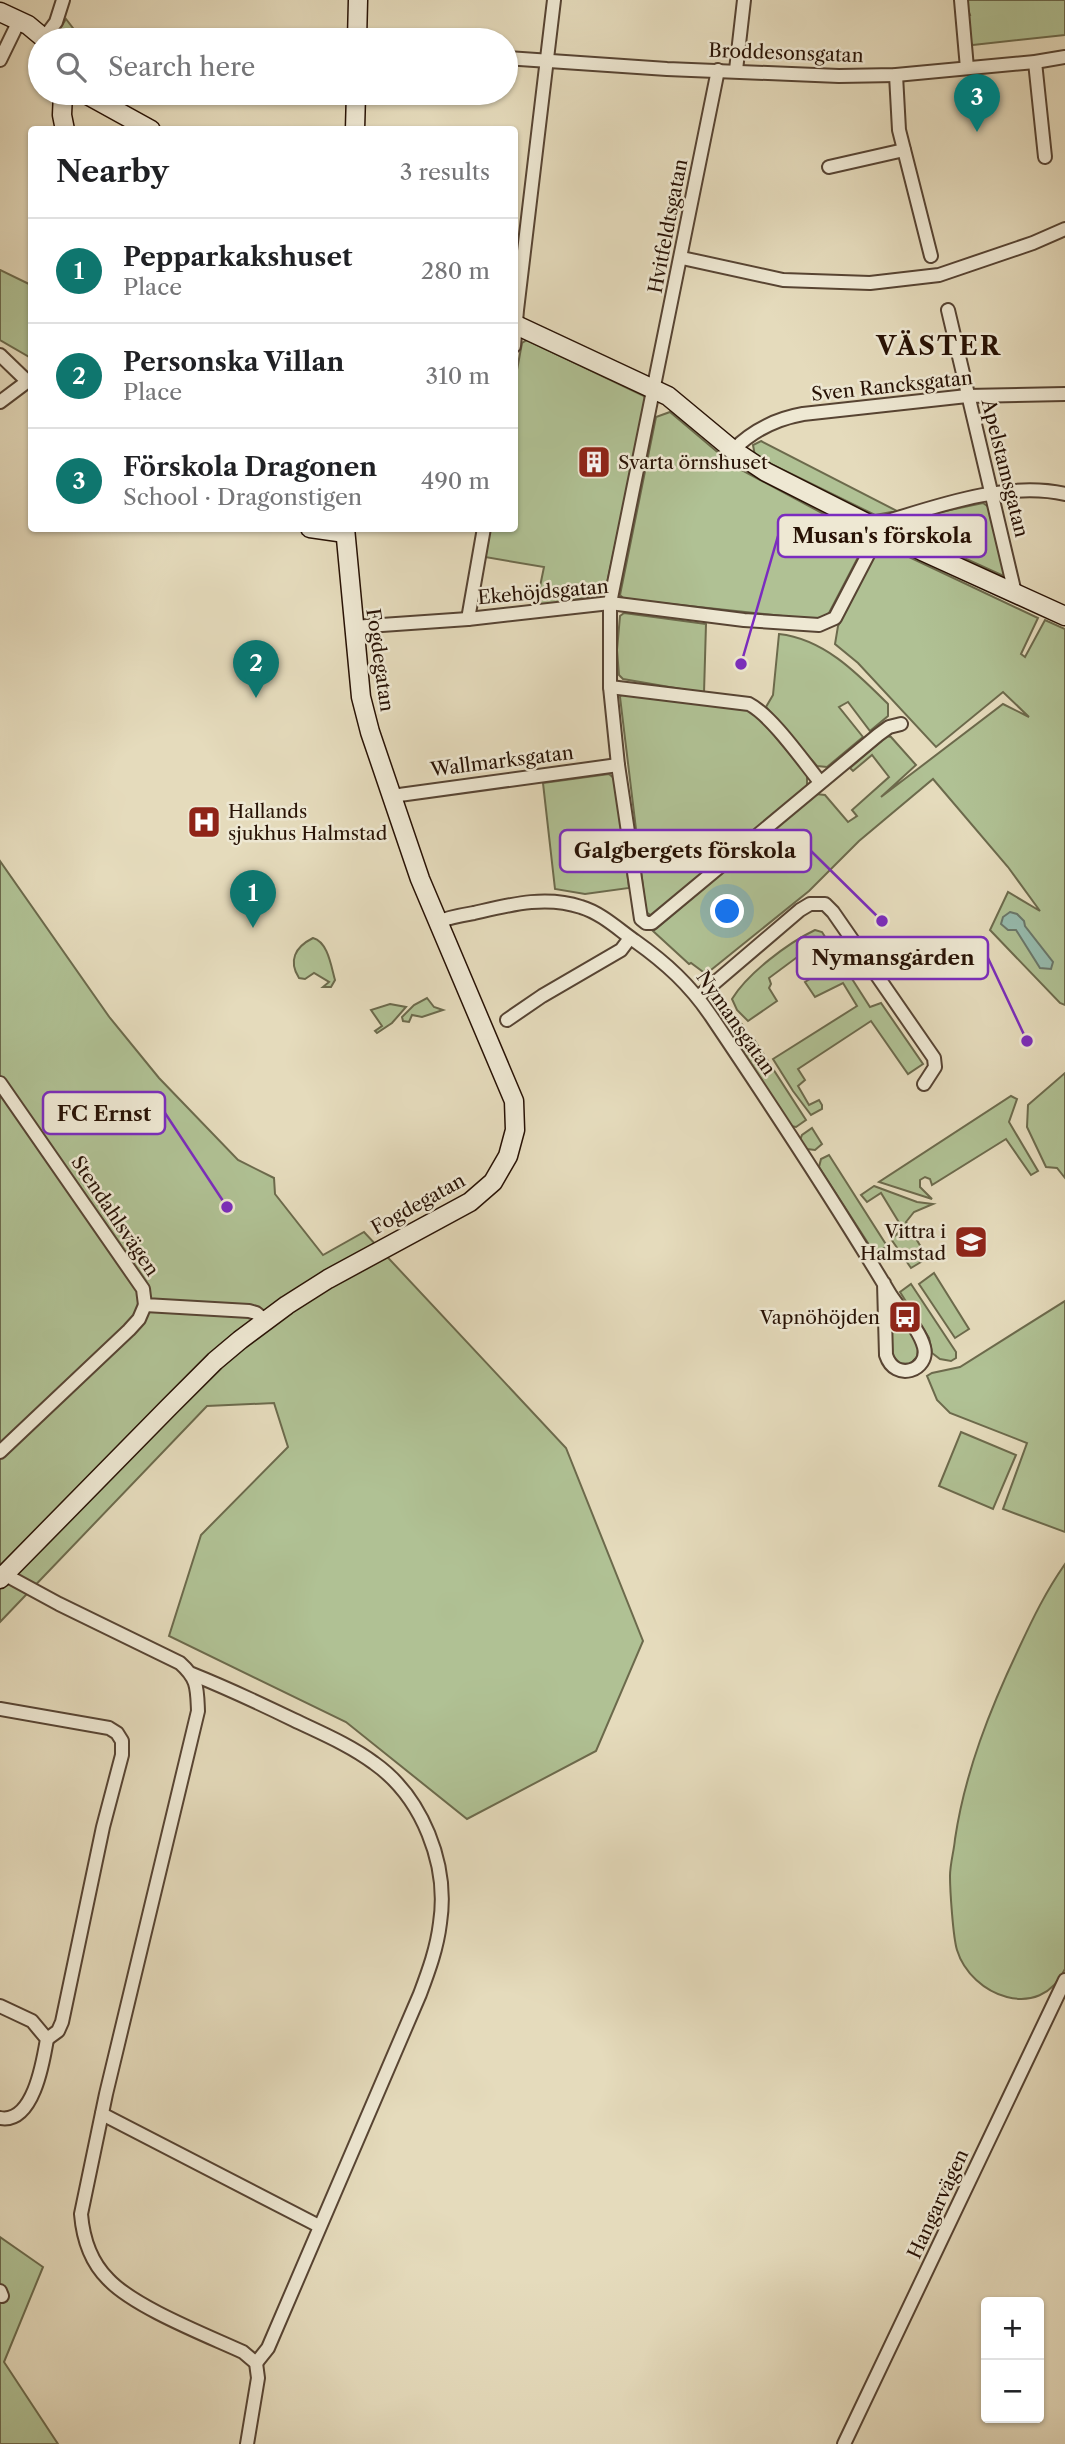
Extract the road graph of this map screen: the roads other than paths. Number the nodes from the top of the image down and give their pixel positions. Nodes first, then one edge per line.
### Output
1 (64, 0) edge
2 (358, 0) edge
3 (554, 0) edge
4 (744, 0) edge
5 (961, 0) edge
6 (0, 12) edge
7 (19, 21) junction
8 (29, 28) edge
9 (52, 28) edge
10 (357, 28) edge
11 (1065, 57) edge
12 (518, 59) edge
13 (0, 60) edge
14 (548, 61) junction
15 (1035, 62) junction
16 (967, 68) junction
17 (718, 70) junction
18 (736, 70) junction
19 (896, 75) junction
20 (62, 105) edge
21 (106, 105) edge
22 (356, 105) edge
23 (64, 126) edge
24 (144, 126) edge
25 (355, 126) edge
26 (904, 150) junction
27 (1045, 157) dead end
28 (830, 167) dead end
29 (1065, 229) edge
30 (931, 256) dead end
31 (682, 258) junction
32 (518, 300) edge
33 (948, 310) dead end
34 (518, 325) edge
35 (0, 355) edge
36 (28, 378) edge
37 (28, 380) edge
38 (655, 388) junction
39 (1065, 394) edge
40 (967, 396) junction
41 (0, 402) edge
42 (733, 450) junction
43 (992, 494) junction
44 (1065, 494) edge
45 (880, 531) junction
46 (345, 532) edge
47 (483, 532) edge
48 (1015, 593) junction
49 (610, 603) junction
50 (1065, 616) edge
51 (468, 619) junction
52 (353, 627) junction
53 (610, 687) junction
54 (901, 724) dead end
55 (618, 765) junction
56 (820, 782) junction
57 (392, 796) junction
58 (438, 922) junction
59 (630, 938) junction
60 (698, 998) junction
61 (507, 1020) dead end
62 (0, 1083) edge
63 (924, 1084) dead end
64 (884, 1283) junction
65 (145, 1305) junction
66 (265, 1321) junction
67 (0, 1452) edge
68 (1, 1576) edge
69 (192, 1674) junction
70 (0, 1709) edge
71 (1065, 1980) edge
72 (0, 2006) edge
73 (47, 2039) junction
74 (102, 2114) junction
75 (0, 2118) edge
76 (319, 2226) junction
77 (257, 2363) junction
78 (247, 2444) edge
79 (844, 2444) edge

1 - 9 street
2 - 10 street
3 - 14 street
4 - 18 street
5 - 16 street
6 - 7 street
7 - 8 street
7 - 13 street
11 - 15 street, Broddesonsgatan
12 - 14 street, Broddesonsgatan
14 - 17 street, Broddesonsgatan
14 - 32 street
15 - 16 street, Broddesonsgatan
15 - 27 street
16 - 19 street, Broddesonsgatan
17 - 18 street, Broddesonsgatan
17 - 31 street, Hvitfeldtsgatan
18 - 19 street, Broddesonsgatan
19 - 26 street
20 - 23 street
21 - 24 street
22 - 25 street
26 - 28 street
26 - 30 street
29 - 31 street
31 - 38 street, Hvitfeldtsgatan
33 - 40 street, Apelstamsgatan
34 - 38 street
35 - 36 street
37 - 41 street
38 - 42 street
38 - 49 street, Hvitfeldtsgatan
39 - 40 street, Sven Rancksgatan
40 - 42 street, Sven Rancksgatan
40 - 43 street, Apelstamsgatan
42 - 45 street
43 - 44 street
43 - 45 street
43 - 48 street, Apelstamsgatan
45 - 48 street
45 - 49 street, Ekehöjdsgatan
46 - 52 street, Fogdegatan
47 - 51 street
48 - 50 street
49 - 51 street, Ekehöjdsgatan
49 - 53 street, Hvitfeldtsgatan
51 - 52 street, Ekehöjdsgatan
52 - 57 street, Fogdegatan
53 - 55 street, Hvitfeldtsgatan
53 - 56 street
54 - 56 street
55 - 56 street, Hvitfeldtsgatan
55 - 57 street, Wallmarksgatan
57 - 58 street, Fogdegatan
58 - 59 street, Nymansgatan
58 - 66 street, Fogdegatan
59 - 60 street, Nymansgatan
59 - 61 street
60 - 63 street
60 - 64 street, Nymansgatan
62 - 65 street, Stendahlsvägen
64 - 64 street, Nymansgatan
65 - 66 street, Stendahlsvägen
65 - 67 street
66 - 68 street, Fogdegatan
68 - 69 street
69 - 74 street
69 - 76 street
70 - 73 street
71 - 79 street, Hangarvägen
72 - 73 street
73 - 75 street
74 - 76 street
74 - 77 street
76 - 77 street
77 - 78 street

